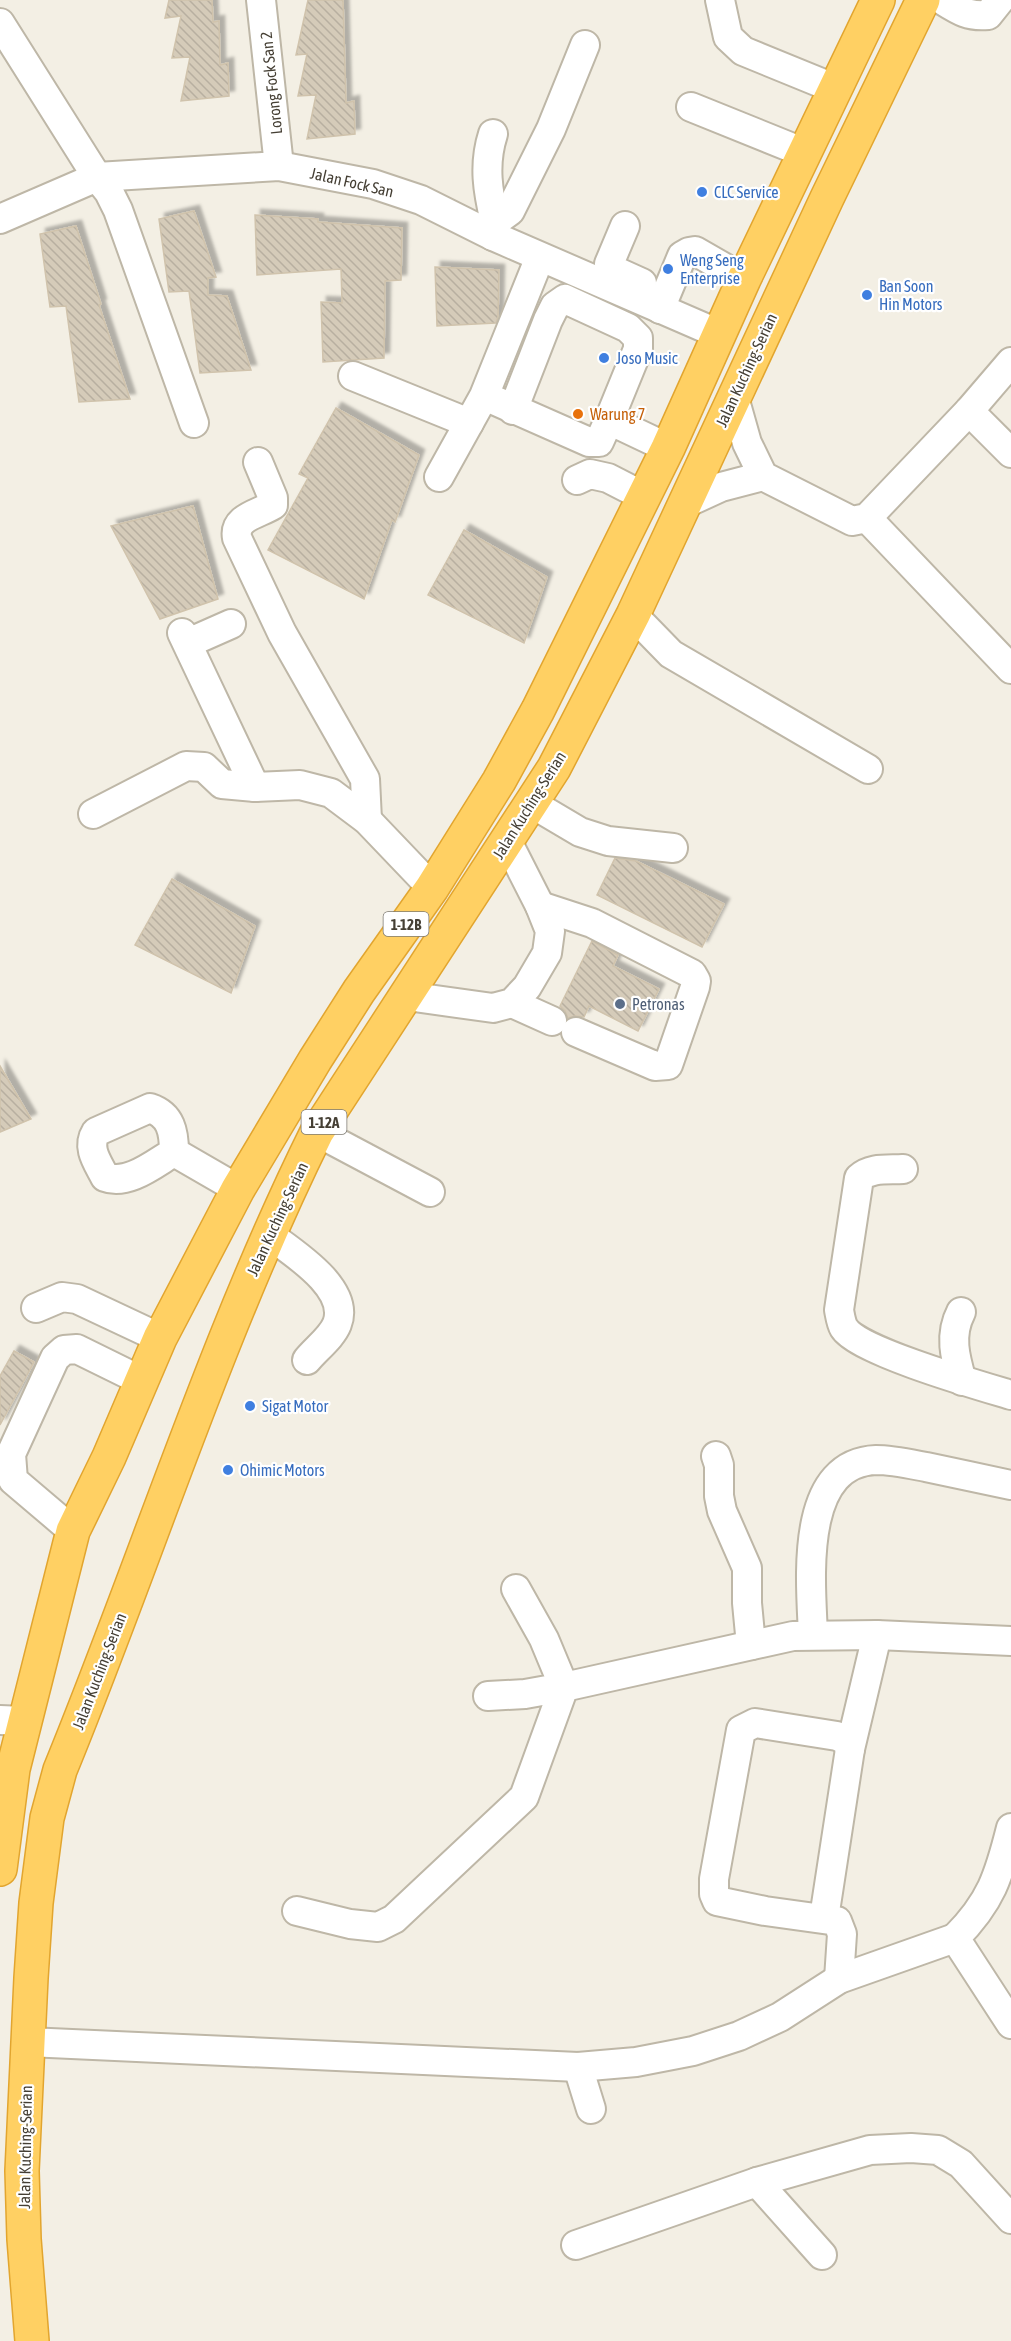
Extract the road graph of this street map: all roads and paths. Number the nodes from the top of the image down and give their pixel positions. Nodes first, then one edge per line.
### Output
1 (261, 0) edge
2 (720, 0) edge
3 (878, 0) edge
4 (923, 0) edge
5 (942, 0) edge
6 (1000, 0) edge
7 (0, 22) edge
8 (585, 45) dead end
9 (836, 89) junction
10 (691, 106) dead end
11 (493, 134) dead end
12 (805, 153) junction
13 (279, 166) junction
14 (97, 177) junction
15 (0, 219) edge
16 (625, 226) dead end
17 (494, 229) junction
18 (540, 257) junction
19 (744, 279) junction
20 (663, 301) junction
21 (719, 334) junction
22 (1011, 362) edge
23 (353, 376) dead end
24 (484, 396) junction
25 (734, 397) junction
26 (513, 410) junction
27 (969, 411) junction
28 (609, 420) junction
29 (194, 423) dead end
30 (469, 423) junction
31 (668, 448) junction
32 (1011, 453) edge
33 (258, 462) dead end
34 (763, 476) junction
35 (439, 477) dead end
36 (577, 480) dead end
37 (645, 497) junction
38 (684, 504) junction
39 (867, 518) junction
40 (633, 615) junction
41 (231, 624) dead end
42 (1011, 669) edge
43 (868, 769) dead end
44 (255, 787) junction
45 (531, 803) junction
46 (93, 814) dead end
47 (367, 820) junction
48 (507, 842) junction
49 (673, 848) dead end
50 (432, 888) junction
51 (540, 906) junction
52 (407, 996) junction
53 (512, 1003) junction
54 (317, 1132) junction
55 (174, 1152) dead end
56 (903, 1169) dead end
57 (238, 1189) junction
58 (430, 1192) dead end
59 (268, 1234) junction
60 (36, 1308) dead end
61 (961, 1312) dead end
62 (160, 1338) junction
63 (307, 1360) dead end
64 (140, 1380) junction
65 (962, 1381) junction
66 (1011, 1395) edge
67 (717, 1456) dead end
68 (1011, 1485) edge
69 (73, 1531) junction
70 (516, 1589) dead end
71 (813, 1635) junction
72 (877, 1635) junction
73 (1011, 1641) edge
74 (751, 1645) junction
75 (564, 1687) junction
76 (489, 1696) dead end
77 (12, 1720) edge
78 (850, 1749) junction
79 (1011, 1828) edge
80 (1006, 1866) edge
81 (0, 1869) edge
82 (297, 1911) dead end
83 (824, 1918) junction
84 (955, 1938) junction
85 (839, 1980) junction
86 (1011, 2024) edge
87 (28, 2042) junction
88 (578, 2067) junction
89 (591, 2109) dead end
90 (757, 2182) junction
91 (1011, 2219) edge
92 (576, 2245) dead end
93 (822, 2255) dead end
94 (32, 2341) edge

1 - 13 street, Lorong Fock San 2
2 - 9 street
3 - 9 highway, 1-12B
4 - 25 highway, Jalan Kuching-Serian / 1-12A
5 - 6 street
7 - 14 street
8 - 17 street
9 - 12 highway, 1-12B
10 - 12 street
11 - 17 street
12 - 19 highway, 1-12B
13 - 14 street, Jalan Fock San
13 - 17 street, Jalan Fock San
14 - 15 street, Jalan Fock San
14 - 29 street
16 - 20 street
17 - 18 street, Jalan Fock San
18 - 20 street, Jalan Fock San
18 - 24 street
19 - 20 street
19 - 21 highway, 1-12B
20 - 21 street, Jalan Fock San
21 - 31 highway, 1-12B
22 - 27 street
23 - 30 street
24 - 26 street
24 - 30 street
25 - 34 street
25 - 38 highway, Jalan Kuching-Serian / 1-12A
26 - 28 street
26 - 28 street
27 - 32 street
27 - 39 street
28 - 31 street
30 - 35 street
31 - 37 highway, 1-12B
33 - 47 street
34 - 38 street
34 - 39 street
36 - 37 street
37 - 50 highway, 1-12B
38 - 40 highway, Jalan Kuching-Serian / 1-12A
39 - 42 street
40 - 43 street
40 - 45 highway, Jalan Kuching-Serian / 1-12A
41 - 44 street
44 - 46 street
44 - 47 street
45 - 48 highway, Jalan Kuching-Serian / 1-12A
45 - 49 street
47 - 50 street
48 - 51 street
48 - 52 highway, Jalan Kuching-Serian / 1-12A
50 - 57 highway, 1-12B
51 - 53 street
51 - 53 street
52 - 53 street
52 - 54 highway, Jalan Kuching-Serian / 1-12A
54 - 58 street
54 - 59 highway, Jalan Kuching-Serian / 1-12A
55 - 57 street
56 - 65 street
57 - 62 highway, 1-12B
59 - 63 street
59 - 87 highway, Jalan Kuching-Serian / 1-12A
60 - 62 street
61 - 65 street
62 - 64 highway, 1-12B
64 - 69 highway, 1-12B
64 - 69 street
65 - 66 street
67 - 74 street
68 - 71 street
69 - 77 highway, 1-12B
70 - 75 street
71 - 72 street
71 - 74 street
72 - 73 street
72 - 78 street
74 - 75 street
75 - 76 street
75 - 82 street
77 - 81 highway, 1-12B
78 - 83 street
78 - 83 street
79 - 80 street
80 - 84 street
83 - 85 street
84 - 85 street
84 - 86 street
85 - 88 street
87 - 88 street
87 - 94 highway, Jalan Kuching-Serian / 1-12A
88 - 89 street
90 - 91 street
90 - 92 street
90 - 93 street

